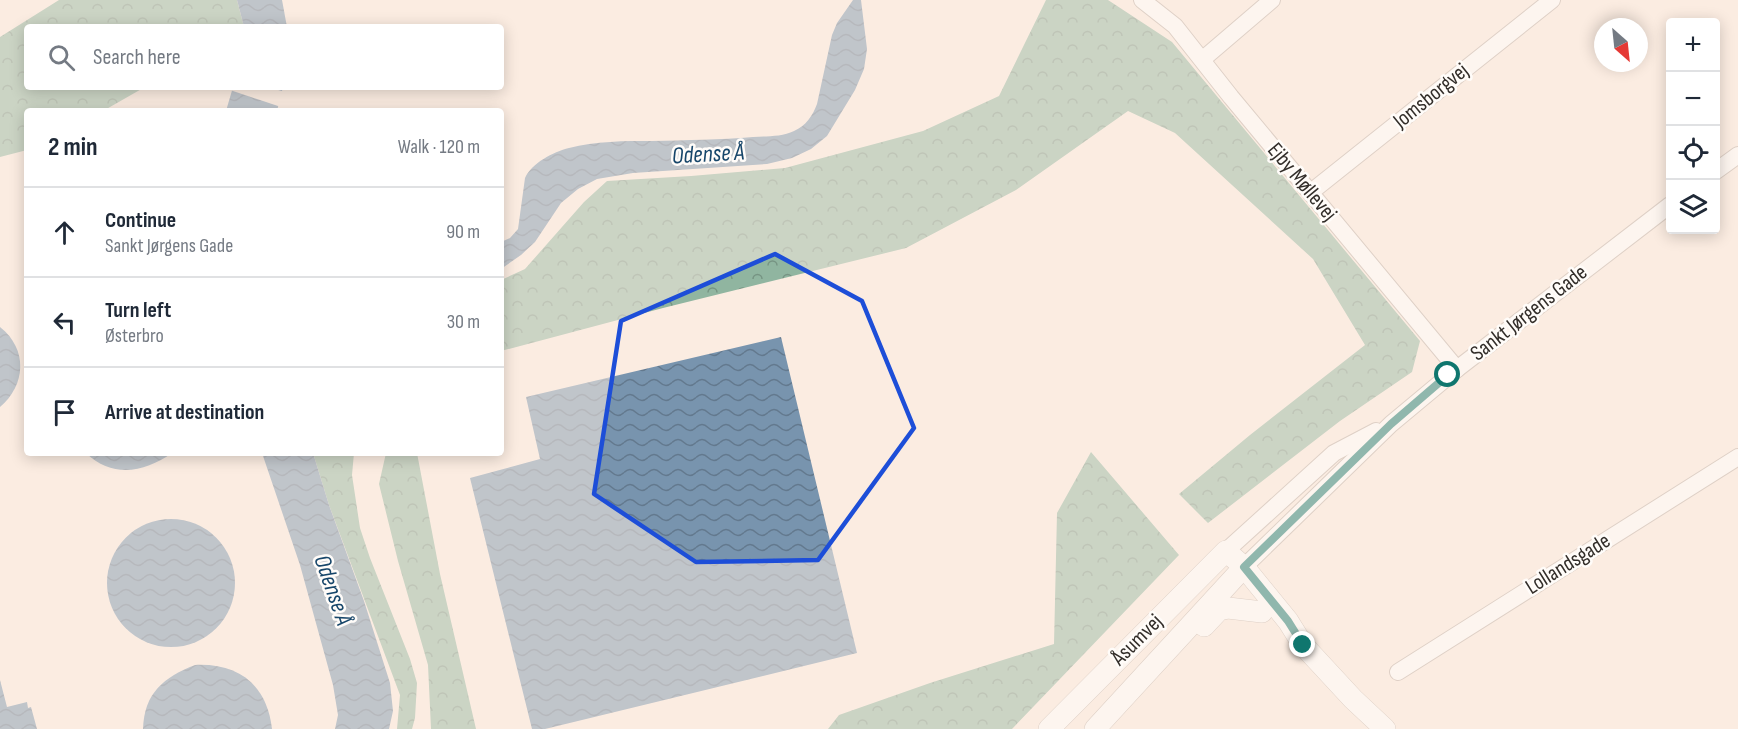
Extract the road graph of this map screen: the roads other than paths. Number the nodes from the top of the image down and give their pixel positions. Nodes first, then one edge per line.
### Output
1 (1142, 0) edge
2 (1272, 0) edge
3 (1552, 0) edge
4 (1203, 59) junction
5 (1738, 154) edge
6 (1720, 168) edge
7 (1311, 192) junction
8 (1666, 209) edge
9 (1457, 369) junction
10 (1391, 424) junction
11 (1738, 457) edge
12 (1220, 557) junction
13 (1238, 574) junction
14 (1262, 612) junction
15 (1303, 645) junction
16 (1398, 672) dead end
17 (1049, 729) edge
18 (1095, 729) edge
19 (1107, 729) edge
20 (1385, 729) edge

1 - 4 street, Ejby Møllevej
2 - 4 street
3 - 7 street, Jomsborgvej
4 - 7 street, Ejby Møllevej
5 - 6 street
7 - 9 street, Ejby Møllevej
8 - 9 street, Sankt Jørgens Gade
9 - 10 street, Sankt Jørgens Gade
10 - 12 street, Sankt Jørgens Gade
10 - 13 street, Sankt Jørgens Gade
11 - 16 street, Lollandsgade
12 - 13 street
12 - 17 street, Åsumvej
13 - 14 street
13 - 15 street
13 - 18 street, Åsumvej
14 - 15 street
14 - 19 street
15 - 20 street

